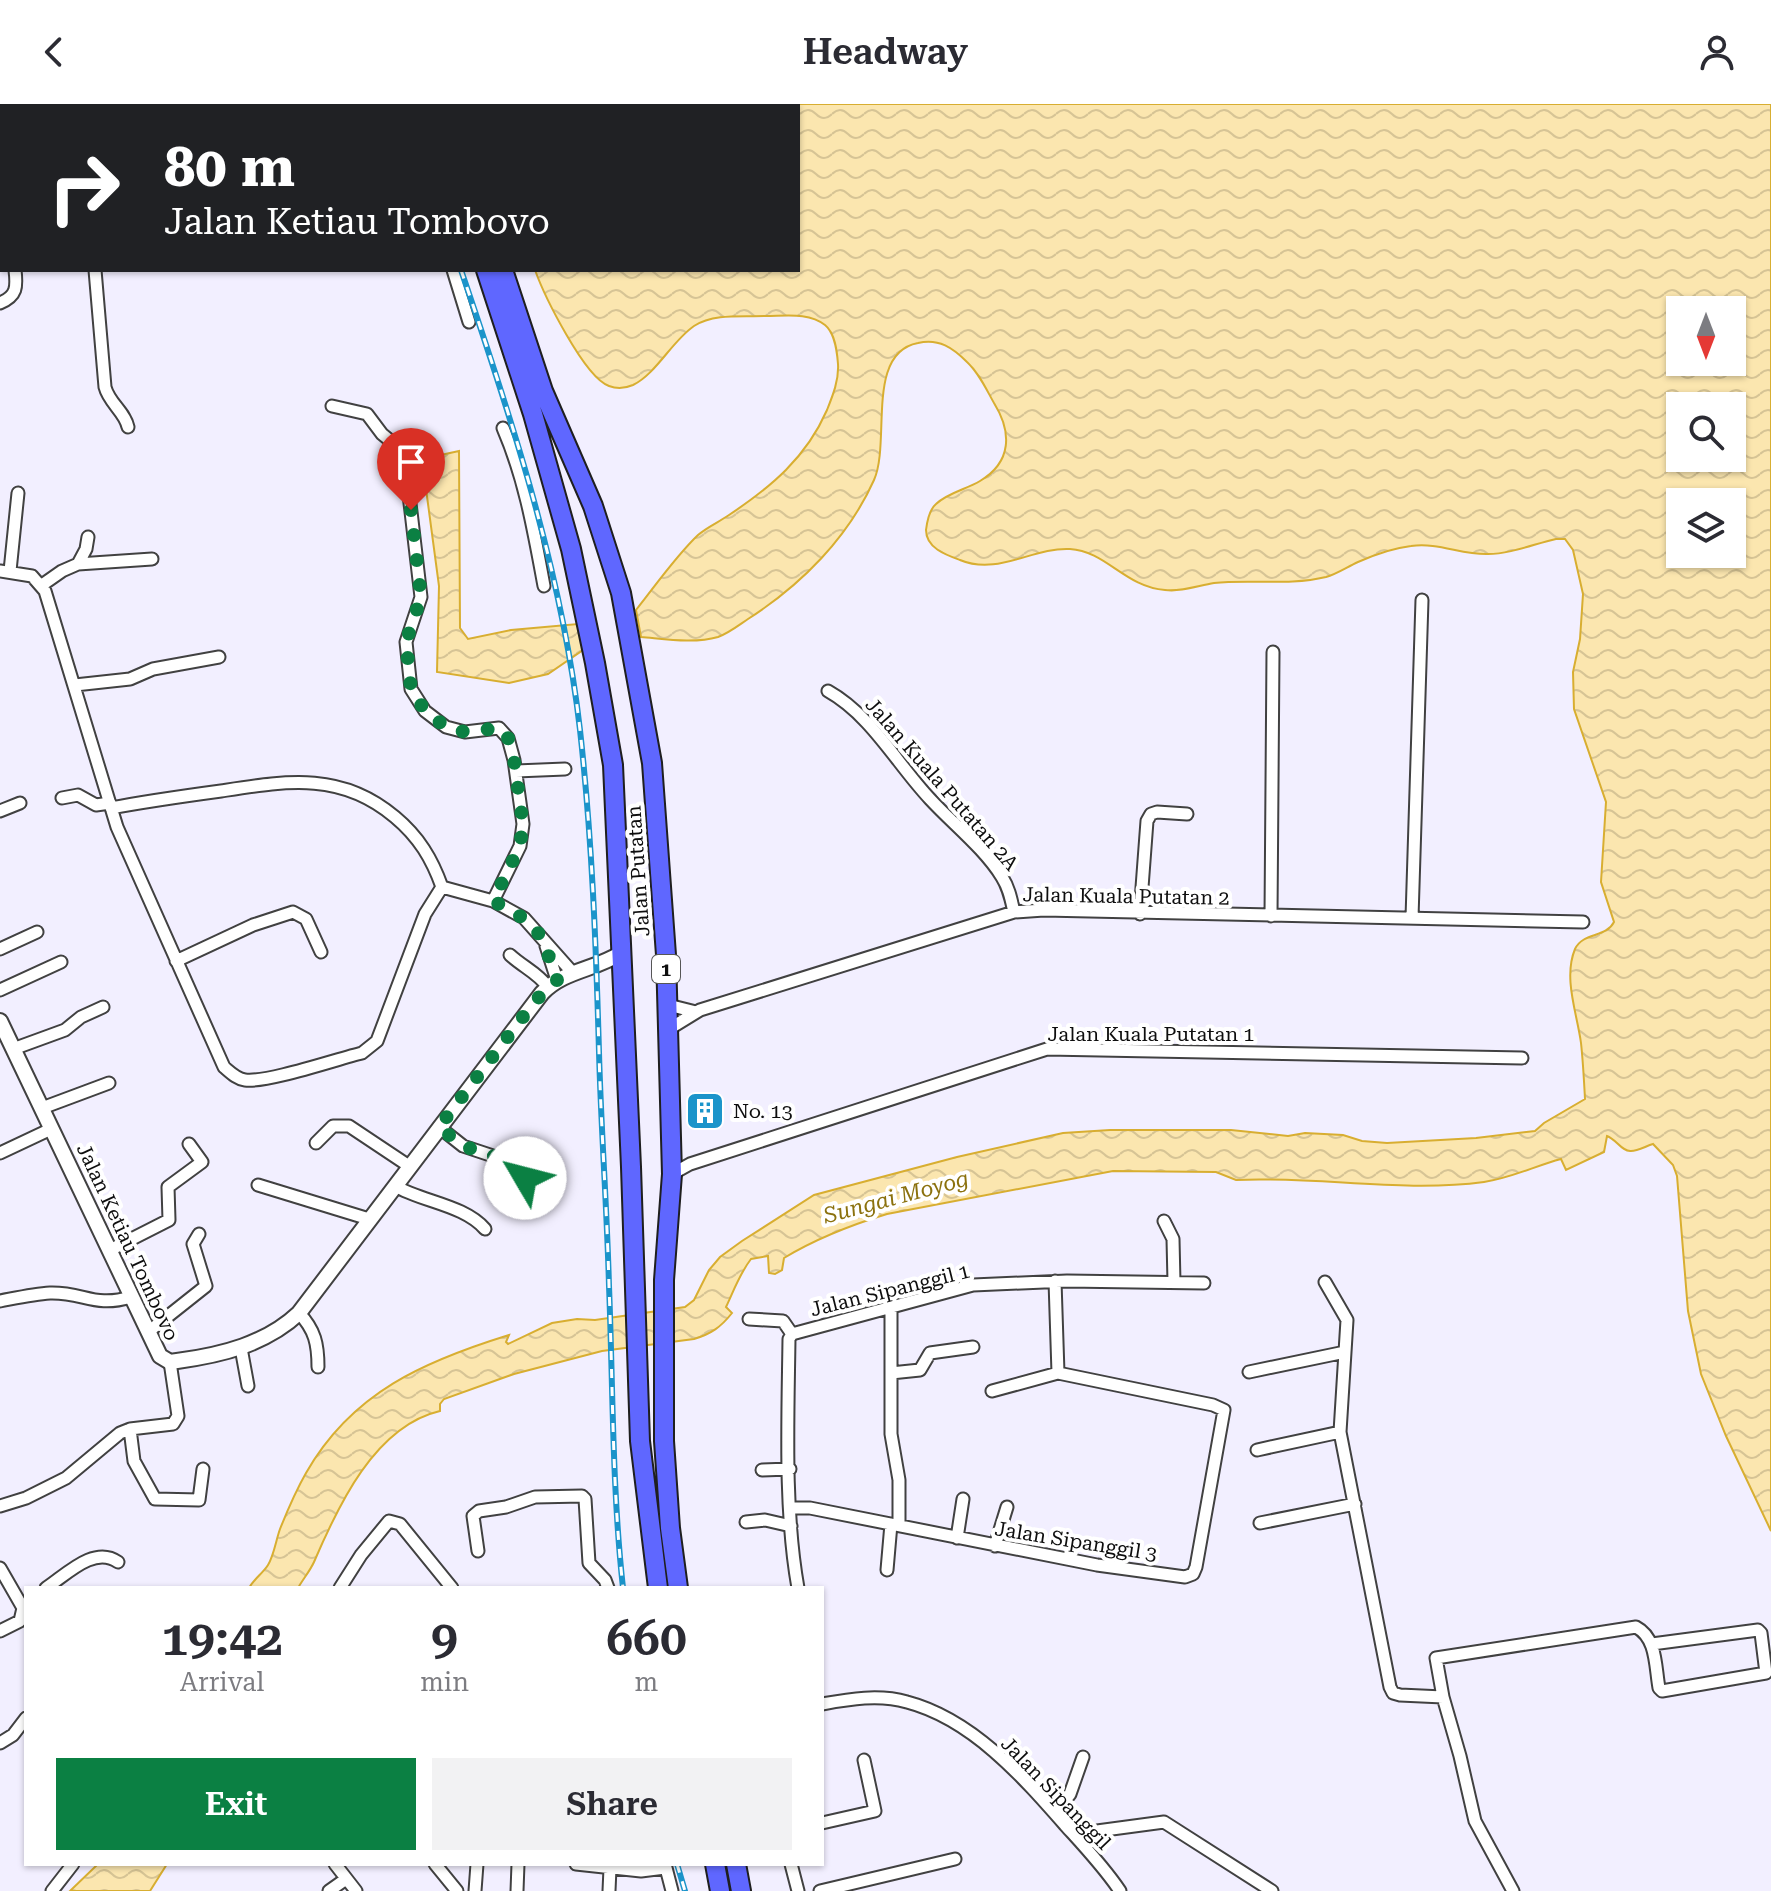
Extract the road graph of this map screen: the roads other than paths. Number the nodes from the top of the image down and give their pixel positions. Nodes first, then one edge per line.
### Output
1 (15, 272) edge
2 (95, 272) edge
3 (454, 272) edge
4 (487, 272) edge
5 (504, 272) edge
6 (0, 303) edge
7 (521, 320) junction
8 (469, 322) dead end
9 (510, 341) junction
10 (332, 406) dead end
11 (128, 427) dead end
12 (503, 428) dead end
13 (18, 493) dead end
14 (88, 537) dead end
15 (152, 559) dead end
16 (78, 564) junction
17 (5, 571) edge
18 (42, 585) junction
19 (544, 586) dead end
20 (1422, 600) dead end
21 (1273, 652) dead end
22 (219, 657) dead end
23 (75, 685) junction
24 (828, 691) dead end
25 (565, 769) dead end
26 (516, 771) junction
27 (62, 798) dead end
28 (20, 803) dead end
29 (110, 805) junction
30 (0, 811) edge
31 (1187, 814) dead end
32 (442, 887) junction
33 (493, 901) junction
34 (1014, 912) junction
35 (1140, 914) junction
36 (1271, 916) junction
37 (1412, 918) junction
38 (1583, 922) dead end
39 (37, 932) dead end
40 (545, 943) junction
41 (0, 949) edge
42 (321, 952) dead end
43 (621, 953) junction
44 (510, 955) dead end
45 (176, 961) junction
46 (61, 962) dead end
47 (597, 966) junction
48 (572, 972) junction
49 (622, 978) junction
50 (553, 983) junction
51 (0, 990) edge
52 (668, 1005) junction
53 (103, 1007) dead end
54 (696, 1012) junction
55 (0, 1021) edge
56 (669, 1029) junction
57 (13, 1049) junction
58 (1522, 1058) dead end
59 (109, 1083) dead end
60 (42, 1108) junction
61 (439, 1127) junction
62 (51, 1129) junction
63 (316, 1143) dead end
64 (189, 1144) dead end
65 (0, 1153) edge
66 (671, 1153) junction
67 (701, 1161) junction
68 (409, 1166) junction
69 (672, 1174) junction
70 (525, 1178) dead end
71 (258, 1185) dead end
72 (395, 1186) junction
73 (369, 1219) junction
74 (1164, 1221) dead end
75 (485, 1229) dead end
76 (199, 1234) dead end
77 (110, 1250) junction
78 (1055, 1281) junction
79 (1174, 1282) junction
80 (1325, 1282) dead end
81 (1204, 1283) dead end
82 (131, 1297) junction
83 (0, 1301) edge
84 (891, 1308) junction
85 (299, 1313) junction
86 (749, 1319) dead end
87 (148, 1332) junction
88 (792, 1334) junction
89 (973, 1347) dead end
90 (241, 1348) junction
91 (1345, 1352) junction
92 (170, 1362) junction
93 (318, 1367) dead end
94 (1249, 1372) dead end
95 (891, 1373) junction
96 (1058, 1373) junction
97 (248, 1386) dead end
98 (992, 1391) dead end
99 (130, 1429) junction
100 (1340, 1432) junction
101 (1257, 1450) dead end
102 (203, 1469) dead end
103 (790, 1469) junction
104 (762, 1470) dead end
105 (963, 1499) dead end
106 (1355, 1504) junction
107 (0, 1506) edge
108 (1007, 1507) dead end
109 (791, 1508) junction
110 (746, 1522) dead end
111 (1260, 1523) dead end
112 (895, 1524) junction
113 (791, 1526) junction
114 (957, 1538) junction
115 (995, 1546) junction
116 (478, 1551) dead end
117 (118, 1562) dead end
118 (0, 1568) edge
119 (887, 1570) dead end
120 (49, 1586) edge
121 (341, 1586) edge
122 (450, 1586) edge
123 (607, 1586) edge
124 (658, 1586) edge
125 (678, 1586) edge
126 (798, 1586) edge
127 (24, 1602) edge
128 (0, 1631) edge
129 (1650, 1640) junction
130 (1443, 1697) junction
131 (824, 1704) edge
132 (24, 1721) edge
133 (2, 1740) edge
134 (1083, 1757) dead end
135 (864, 1760) dead end
136 (1055, 1813) junction
137 (824, 1823) edge
138 (1079, 1840) junction
139 (955, 1859) dead end
140 (71, 1866) edge
141 (336, 1866) edge
142 (437, 1866) edge
143 (477, 1866) edge
144 (518, 1866) edge
145 (593, 1866) edge
146 (665, 1866) edge
147 (715, 1866) edge
148 (736, 1866) edge
149 (792, 1866) edge
150 (610, 1868) junction
151 (346, 1879) junction
152 (52, 1891) edge
153 (329, 1891) edge
154 (356, 1891) edge
155 (457, 1891) edge
156 (475, 1891) edge
157 (517, 1891) edge
158 (609, 1891) edge
159 (672, 1891) edge
160 (720, 1891) edge
161 (741, 1891) edge
162 (798, 1891) edge
163 (820, 1891) edge
164 (1120, 1891) edge
165 (1272, 1891) edge
166 (1513, 1891) edge

1 - 6 street
2 - 11 street
3 - 8 street
4 - 9 highway, Jalan Putatan / 1
5 - 7 highway, Jalan Putatan / 1
7 - 9 highway
7 - 52 highway, Jalan Putatan / 1
9 - 43 highway, Jalan Putatan / 1
10 - 26 street
12 - 19 street
13 - 17 street
14 - 16 street
15 - 16 street
16 - 18 street
17 - 18 street
18 - 23 street
20 - 37 street
21 - 36 street
22 - 23 street
23 - 29 street
24 - 34 street, Jalan Kuala Putatan 2A
25 - 26 street
26 - 33 street
27 - 29 street
28 - 30 street
29 - 32 street
29 - 45 street
31 - 35 street
32 - 33 street
32 - 45 street
33 - 40 street
34 - 35 street, Jalan Kuala Putatan 2
34 - 54 street, Jalan Kuala Putatan 2
35 - 36 street, Jalan Kuala Putatan 2
36 - 37 street, Jalan Kuala Putatan 2
37 - 38 street, Jalan Kuala Putatan 2
39 - 41 street
40 - 48 street
40 - 50 street
42 - 45 street
43 - 47 street, Jalan Ketiau Tombovo
43 - 49 highway, Jalan Putatan / 1
44 - 50 street
46 - 51 street
47 - 48 street, Jalan Ketiau Tombovo
47 - 49 street
48 - 50 street, Jalan Ketiau Tombovo
49 - 124 highway, Jalan Putatan / 1
50 - 61 street, Jalan Ketiau Tombovo
52 - 54 street
52 - 56 highway, Jalan Putatan / 1
53 - 57 street
54 - 56 street, Jalan Kuala Putatan 2
55 - 57 street, Jalan Ketiau Tombovo
56 - 66 highway, Jalan Putatan / 1
57 - 60 street, Jalan Ketiau Tombovo
58 - 67 street, Jalan Kuala Putatan 1
59 - 60 street
60 - 62 street, Jalan Ketiau Tombovo
61 - 68 street, Jalan Ketiau Tombovo
61 - 70 street
62 - 65 street
62 - 77 street, Jalan Ketiau Tombovo
63 - 68 street
64 - 77 street
66 - 67 street
66 - 69 highway, Jalan Putatan / 1
67 - 69 street, Jalan Kuala Putatan 1
68 - 72 street, Jalan Ketiau Tombovo
69 - 125 highway, Jalan Putatan / 1
71 - 73 street
72 - 73 street, Jalan Ketiau Tombovo
72 - 75 street
73 - 85 street, Jalan Ketiau Tombovo
74 - 79 street
76 - 87 street
77 - 82 street, Jalan Ketiau Tombovo
78 - 79 street, Jalan Sipanggil 1
78 - 84 street, Jalan Sipanggil 1
78 - 96 street
79 - 81 street, Jalan Sipanggil 1
80 - 91 street
82 - 83 street
82 - 87 street, Jalan Ketiau Tombovo
84 - 88 street, Jalan Sipanggil 1
84 - 95 street
85 - 90 street, Jalan Ketiau Tombovo
85 - 93 street
86 - 88 street
87 - 92 street, Jalan Ketiau Tombovo
88 - 103 street, Jalan Sipanggil 1
89 - 95 street
90 - 92 street, Jalan Ketiau Tombovo
90 - 97 street
91 - 94 street
91 - 100 street
92 - 99 street
95 - 112 street
96 - 98 street
96 - 115 street, Jalan Sipanggil 3
99 - 102 street
99 - 107 street
100 - 101 street
100 - 106 street
103 - 104 street
103 - 109 street, Jalan Sipanggil 1
105 - 114 street
106 - 111 street
106 - 130 street
108 - 115 street
109 - 112 street, Jalan Sipanggil 3
109 - 113 street, Jalan Sipanggil 1
110 - 113 street
112 - 114 street, Jalan Sipanggil 3
112 - 119 street
113 - 126 street, Jalan Sipanggil 1
114 - 115 street, Jalan Sipanggil 3
116 - 123 street
117 - 120 street
118 - 127 street
121 - 122 street
127 - 128 street
129 - 129 street
129 - 130 street
130 - 166 street
131 - 136 street, Jalan Sipanggil
132 - 133 street
134 - 136 street
135 - 137 street
136 - 138 street, Jalan Sipanggil
138 - 164 street, Jalan Sipanggil
138 - 165 street
139 - 163 street
140 - 152 street
141 - 151 street
142 - 155 street
143 - 156 street
144 - 157 street
145 - 150 street
146 - 150 street
146 - 159 street
147 - 160 highway
148 - 161 highway
149 - 162 street
150 - 158 street
151 - 153 street
151 - 154 street

